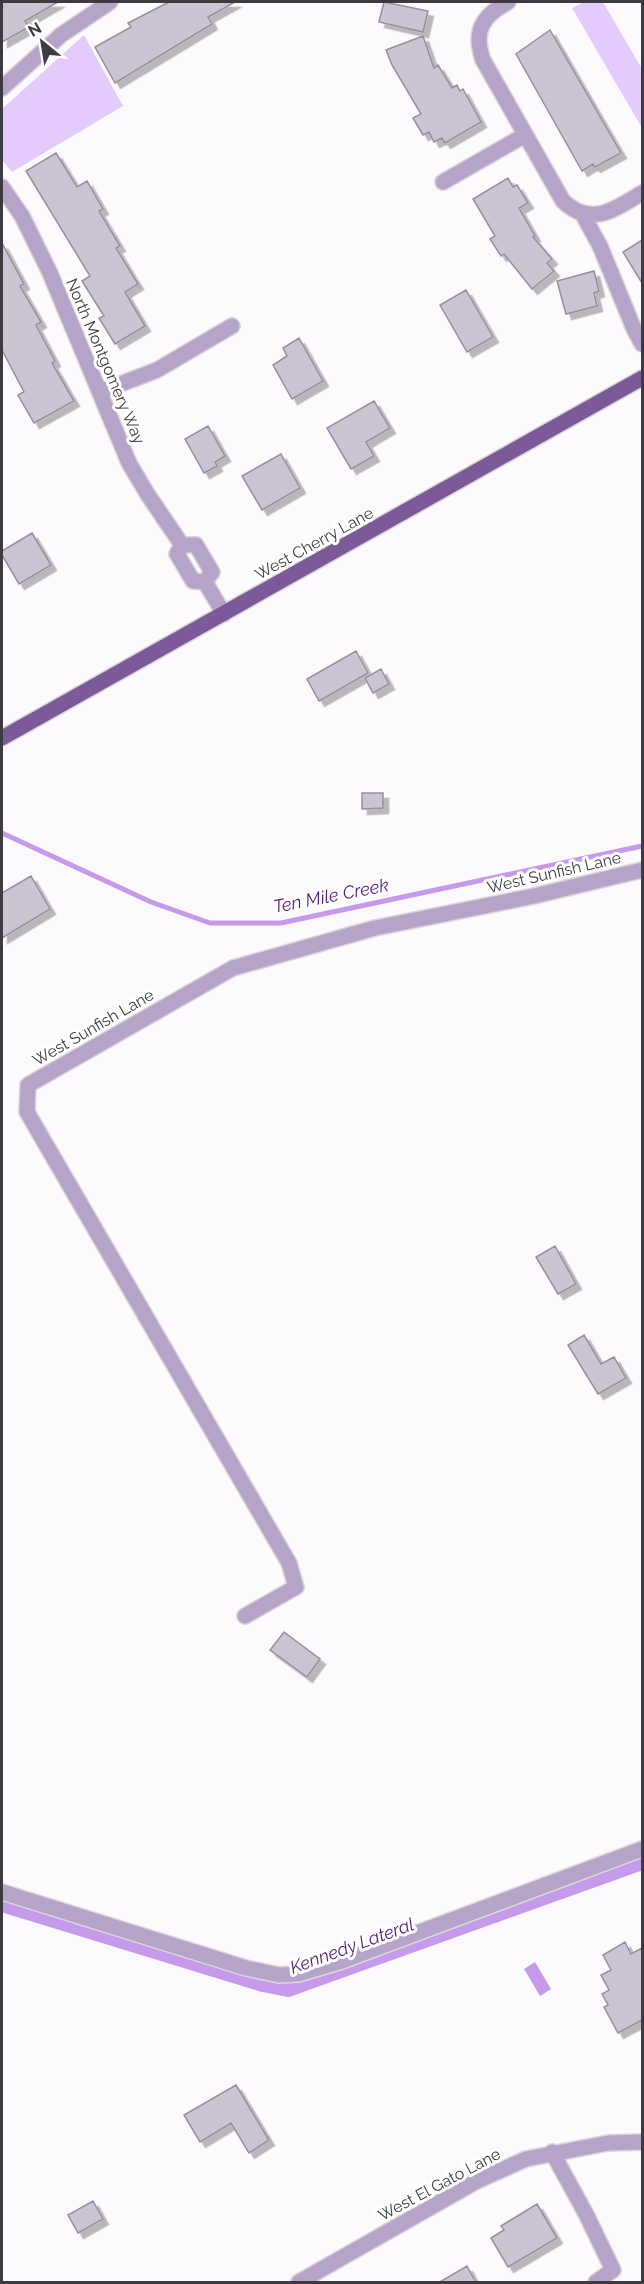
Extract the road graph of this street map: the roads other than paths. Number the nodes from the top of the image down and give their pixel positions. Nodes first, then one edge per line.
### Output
1 (110, 2) edge
2 (508, 2) edge
3 (2, 88) edge
4 (525, 135) junction
5 (443, 182) dead end
6 (2, 187) edge
7 (642, 193) edge
8 (583, 215) junction
9 (232, 326) dead end
10 (642, 344) edge
11 (642, 378) edge
12 (100, 392) junction
13 (224, 614) junction
14 (2, 738) edge
15 (642, 870) edge
16 (245, 1616) dead end
17 (642, 1849) edge
18 (2, 1892) edge
19 (642, 2142) edge
20 (552, 2152) junction
21 (299, 2283) edge
22 (596, 2283) edge

1 - 3 street
2 - 4 street
4 - 5 street
4 - 8 street
6 - 12 street, North Montgomery Way
7 - 8 street
8 - 10 street
9 - 12 street
11 - 13 main road, West Cherry Lane
12 - 13 street, North Montgomery Way
13 - 14 main road, West Cherry Lane
15 - 16 street, West Sunfish Lane
17 - 18 street
19 - 20 street, West El Gato Lane
20 - 21 street, West El Gato Lane
20 - 22 street

